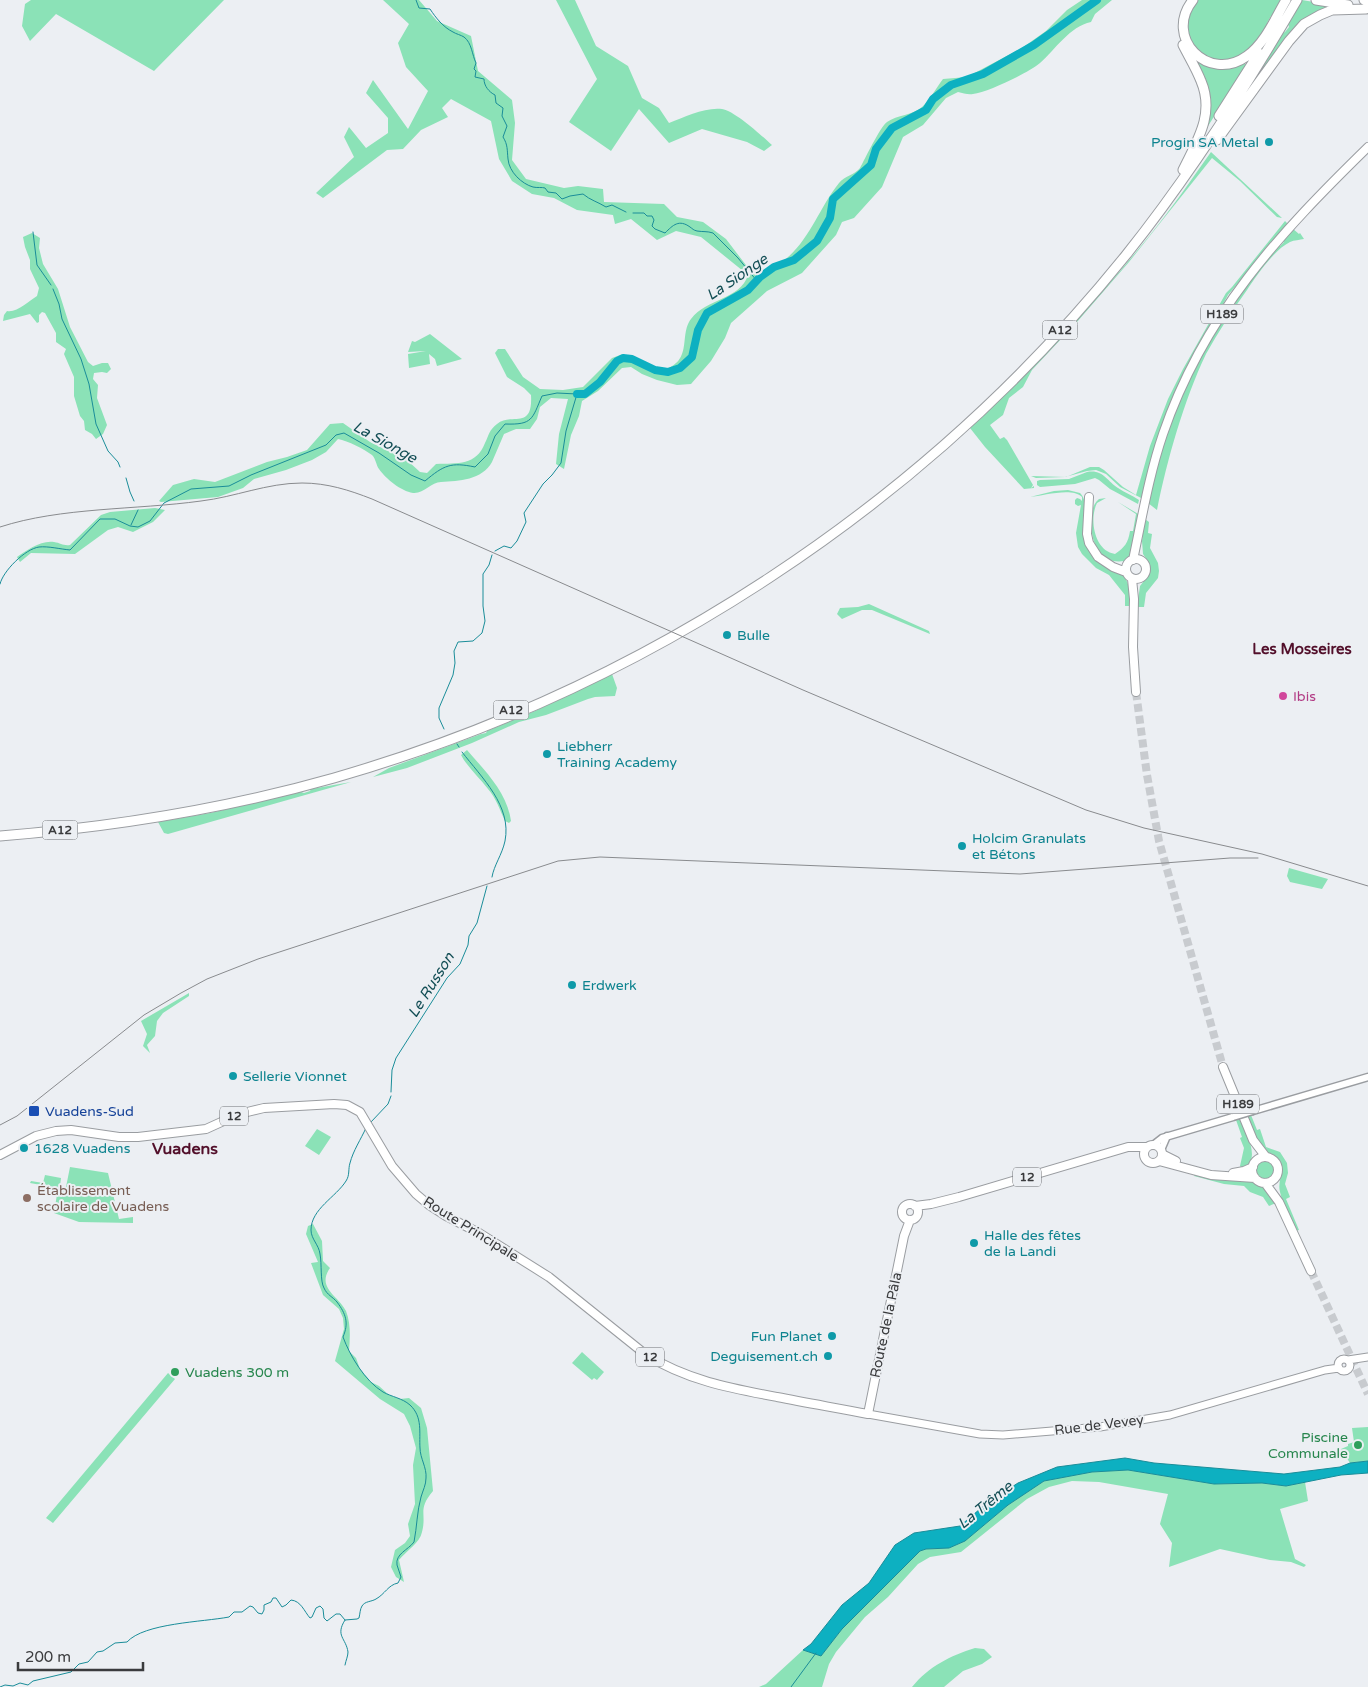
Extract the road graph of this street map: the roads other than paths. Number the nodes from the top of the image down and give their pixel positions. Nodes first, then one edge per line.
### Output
1 (1188, 0) edge
2 (1193, 0) edge
3 (1288, 0) edge
4 (1297, 0) edge
5 (1316, 0) edge
6 (1337, 0) edge
7 (1367, 5) edge
8 (1368, 147) edge
9 (1183, 170) junction
10 (1091, 497) dead end
11 (1132, 564) junction
12 (773, 576) junction
13 (1135, 579) junction
14 (1136, 692) tunnel mouth
15 (0, 830) edge
16 (0, 836) edge
17 (1223, 1068) tunnel mouth
18 (1368, 1077) edge
19 (1167, 1136) junction
20 (1253, 1140) junction
21 (1148, 1149) junction
22 (0, 1155) edge
23 (1161, 1155) junction
24 (1266, 1157) junction
25 (1254, 1164) junction
26 (1255, 1178) junction
27 (1274, 1179) junction
28 (1265, 1183) junction
29 (1279, 1202) junction
30 (916, 1209) junction
31 (907, 1219) junction
32 (1311, 1271) tunnel mouth
33 (1367, 1357) edge
34 (868, 1414) junction

1 - 9 highway
2 - 3 highway
3 - 9 highway, A12
4 - 12 highway, A12
5 - 7 highway
6 - 7 highway
7 - 12 highway
8 - 11 main road, H189
9 - 15 highway, A12
10 - 11 main road
11 - 13 main road
11 - 13 main road
12 - 16 highway, A12
13 - 14 main road
17 - 20 main road, H189
18 - 19 street, bridge
19 - 21 street
19 - 23 street
20 - 24 main road, H189
20 - 25 main road, H189
21 - 23 main road, 12
21 - 23 main road, 12
21 - 30 main road, 12
22 - 34 main road, Route Principale / 12
23 - 25 main road, 12
23 - 26 main road, 12
24 - 25 main road, 12
24 - 27 main road
25 - 26 main road
26 - 28 main road, 12
27 - 28 main road
27 - 29 main road
28 - 29 main road
29 - 32 main road
30 - 31 main road, Route de la Pâla
30 - 31 main road, Route de la Pâla
31 - 34 main road, Route de la Pâla
33 - 34 main road, Rue de Vevey

